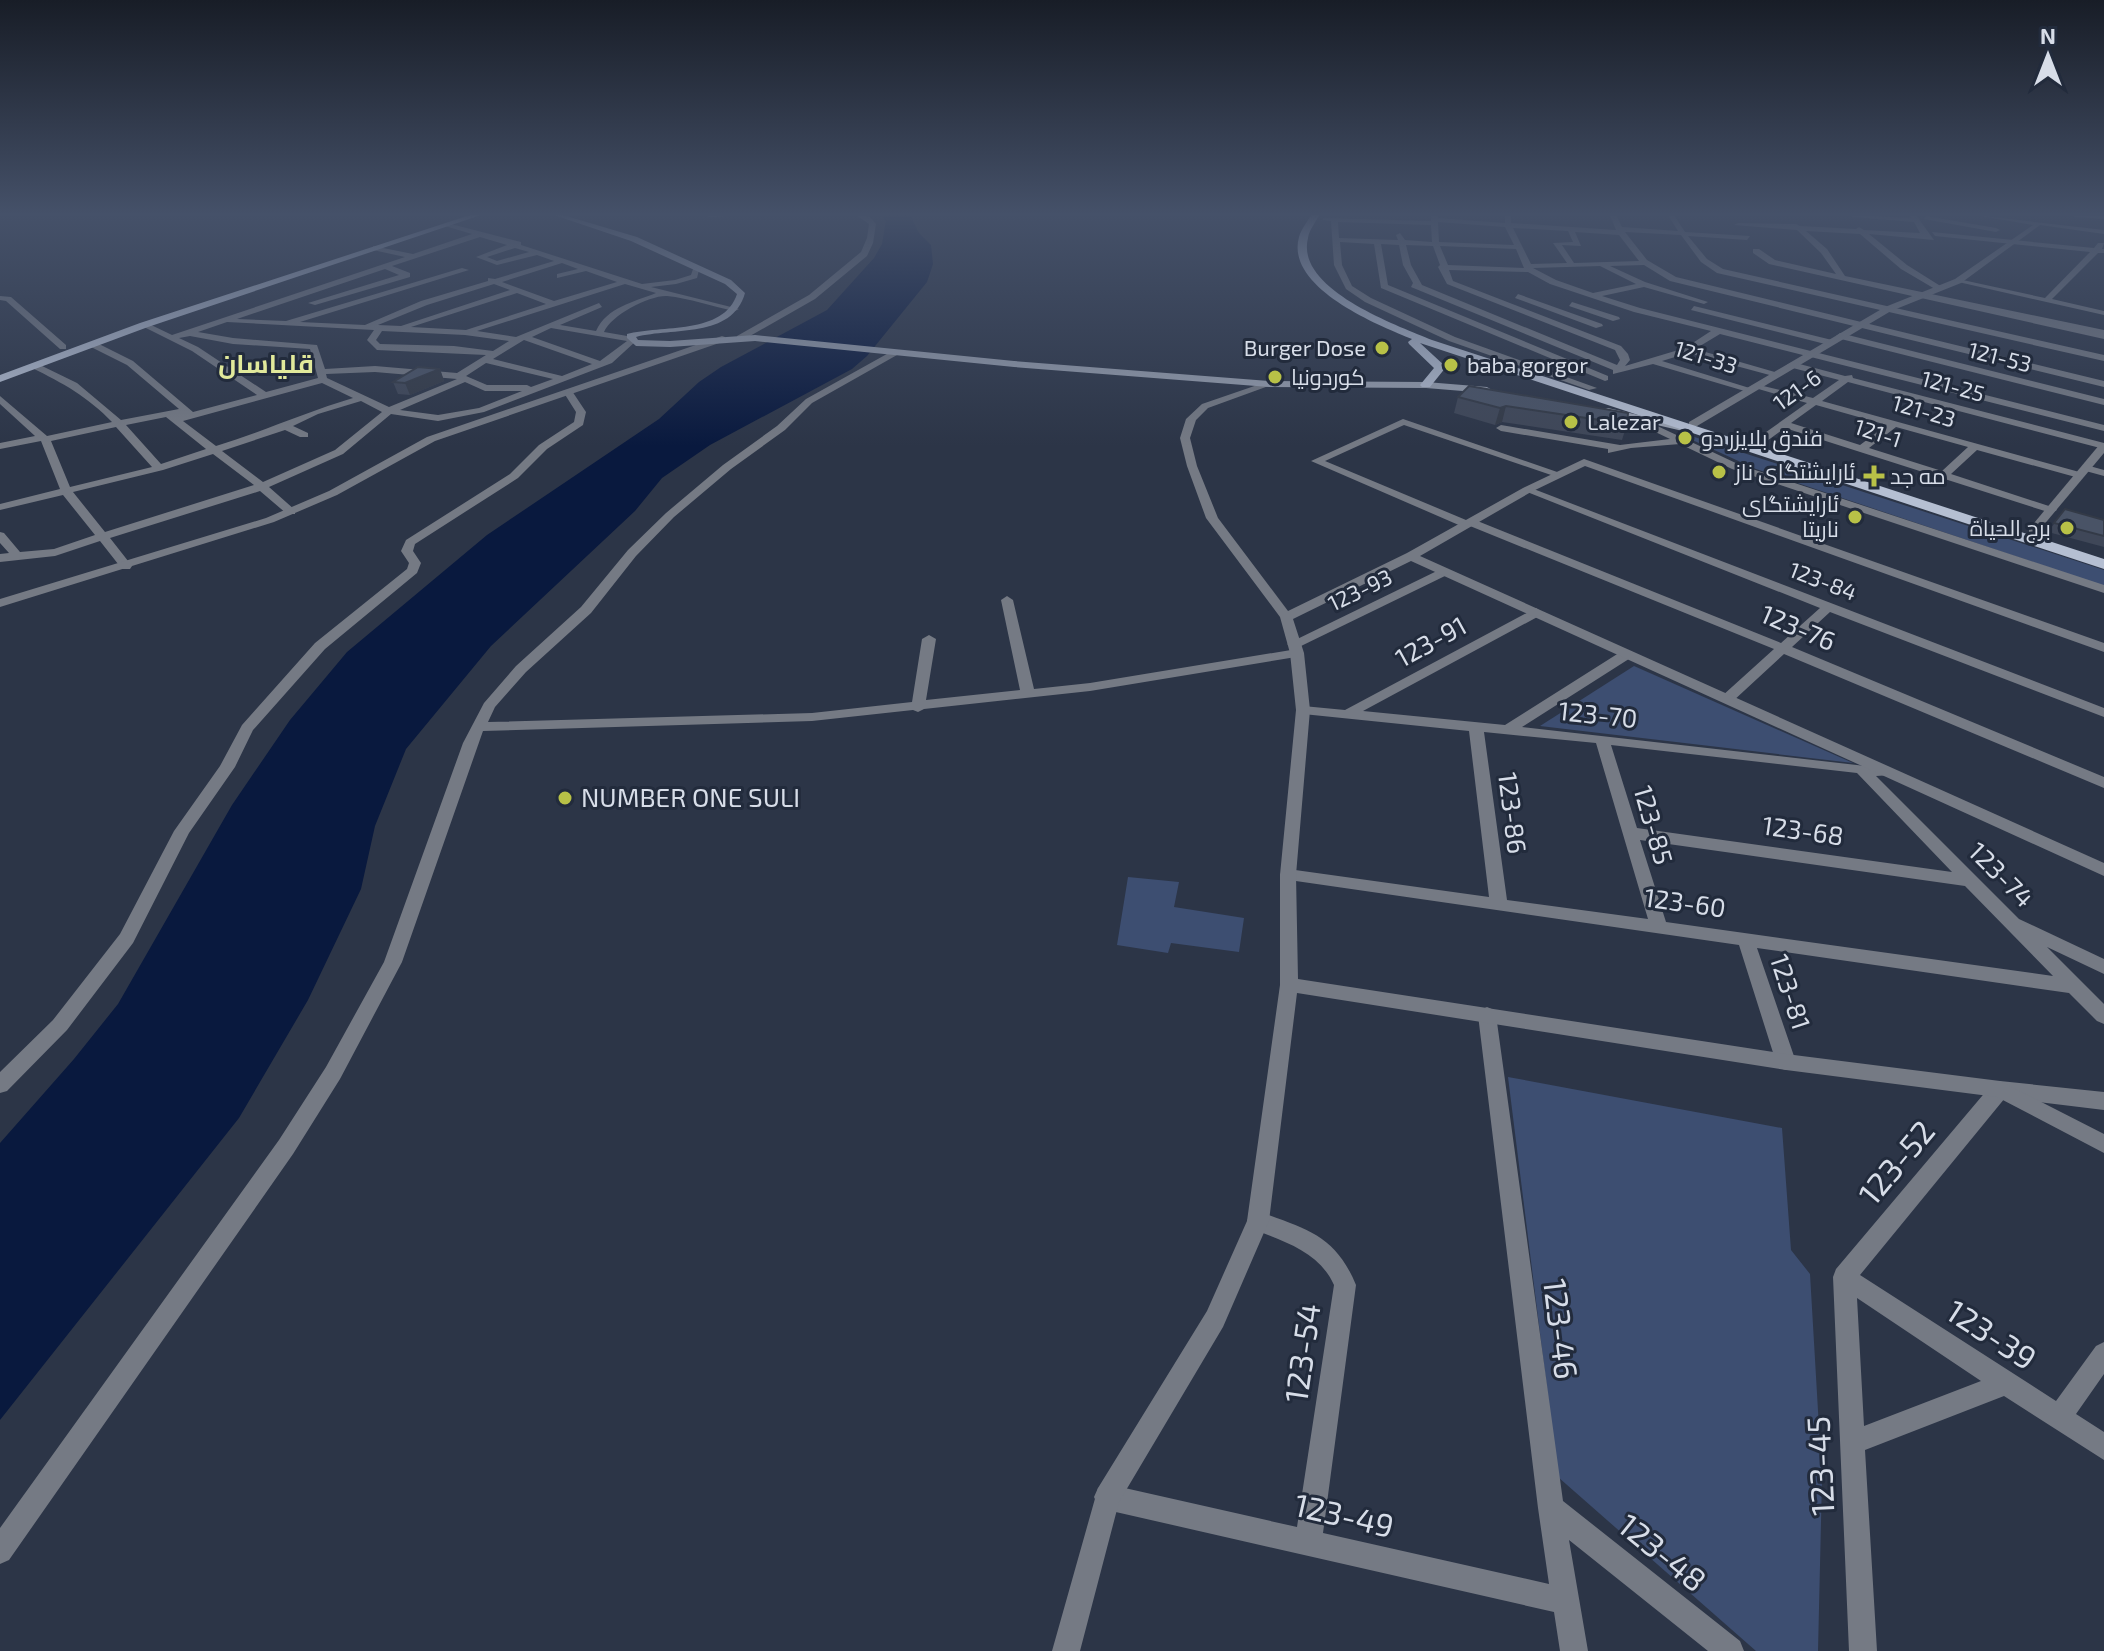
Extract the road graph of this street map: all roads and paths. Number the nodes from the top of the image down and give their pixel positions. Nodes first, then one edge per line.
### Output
1 (230, 292) edge
2 (243, 292) edge
3 (307, 292) edge
4 (349, 292) edge
5 (390, 292) edge
6 (459, 292) edge
7 (510, 292) edge
8 (523, 292) edge
9 (598, 292) edge
10 (655, 292) edge
11 (740, 292) edge
12 (818, 292) edge
13 (1331, 292) edge
14 (1350, 292) edge
15 (1353, 292) edge
16 (1398, 292) edge
17 (1433, 292) edge
18 (1473, 292) edge
19 (1533, 292) edge
20 (1583, 292) edge
21 (1607, 292) edge
22 (1669, 292) edge
23 (1721, 292) joint
24 (1812, 292) edge
25 (1906, 292) edge
26 (1925, 292) edge
27 (2007, 292) edge
28 (2056, 292) edge
29 (661, 294) junction
30 (1591, 295) junction
31 (1918, 295) junction
32 (1518, 296) junction
33 (0, 298) edge
34 (568, 300) junction
35 (1496, 301) junction
36 (1563, 301) dead end
37 (2046, 301) junction
38 (473, 302) junction
39 (1704, 302) junction
40 (312, 303) dead end
41 (554, 304) junction
42 (599, 305) junction
43 (1694, 308) junction
44 (487, 309) dead end
45 (623, 309) junction
46 (735, 309) junction
47 (1888, 309) junction
48 (1637, 310) junction
49 (498, 313) dead end
50 (2104, 313) edge
51 (510, 317) junction
52 (1535, 317) junction
53 (1616, 319) junction
54 (224, 320) junction
55 (1673, 320) junction
56 (1506, 323) junction
57 (144, 325) junction
58 (278, 325) junction
59 (1861, 325) junction
60 (552, 326) junction
61 (1599, 326) junction
62 (1394, 328) junction
63 (363, 329) junction
64 (379, 329) junction
65 (395, 329) junction
66 (1484, 329) junction
67 (1718, 331) junction
68 (188, 332) junction
69 (465, 332) junction
70 (1579, 333) junction
71 (599, 334) junction
72 (2104, 335) edge
73 (1840, 336) junction
74 (174, 337) junction
75 (1504, 337) junction
76 (520, 338) junction
77 (740, 338) junction
78 (723, 339) junction
79 (631, 340) junction
80 (251, 342) junction
81 (1829, 342) junction
82 (92, 344) junction
83 (653, 344) junction
84 (1473, 346) junction
85 (63, 347) junction
86 (1688, 350) junction
87 (891, 352) junction
88 (1810, 355) junction
89 (488, 357) junction
90 (665, 358) junction
91 (2104, 358) edge
92 (1650, 360) junction
93 (600, 364) junction
94 (1792, 365) junction
95 (35, 366) junction
96 (1861, 367) junction
97 (1619, 369) junction
98 (0, 371) edge
99 (1777, 374) junction
100 (322, 376) junction
101 (460, 378) junction
102 (560, 378) junction
103 (1605, 378) junction
104 (0, 379) edge
105 (1845, 379) junction
106 (1269, 384) junction
107 (2104, 384) edge
108 (1426, 385) junction
109 (533, 388) junction
110 (1755, 388) junction
111 (1590, 390) junction
112 (1494, 391) edge
113 (569, 393) junction
114 (265, 396) junction
115 (362, 398) junction
116 (0, 399) edge
117 (1815, 401) junction
118 (2104, 402) edge
119 (1580, 405) edge
120 (389, 411) junction
121 (189, 413) junction
122 (1639, 413) junction
123 (172, 417) junction
124 (1784, 424) junction
125 (1894, 424) junction
126 (116, 425) junction
127 (286, 426) junction
128 (1501, 428) dead end
129 (1697, 428) junction
130 (2104, 428) edge
131 (304, 435) dead end
132 (44, 438) junction
133 (1681, 442) junction
134 (1756, 444) junction
135 (0, 446) edge
136 (1975, 446) junction
137 (2104, 446) edge
138 (1619, 448) junction
139 (1861, 449) junction
140 (212, 451) junction
141 (1605, 454) dead end
142 (159, 468) junction
143 (2082, 472) junction
144 (2104, 473) edge
145 (1558, 474) junction
146 (1944, 475) junction
147 (263, 486) junction
148 (1527, 490) junction
149 (66, 491) junction
150 (0, 507) edge
151 (2051, 510) junction
152 (291, 512) junction
153 (1468, 523) junction
154 (2033, 531) junction
155 (0, 535) edge
156 (101, 539) junction
157 (2104, 552) edge
158 (1411, 556) junction
159 (18, 557) junction
160 (0, 558) edge
161 (2104, 564) edge
162 (126, 566) junction
163 (1443, 572) junction
164 (2104, 589) edge
165 (1007, 600) dead end
166 (0, 603) edge
167 (1830, 605) junction
168 (1536, 612) junction
169 (1286, 617) junction
170 (929, 639) dead end
171 (1296, 648) junction
172 (1782, 648) junction
173 (2104, 648) edge
174 (1627, 654) junction
175 (1028, 695) junction
176 (1727, 699) junction
177 (918, 708) junction
178 (1303, 710) junction
179 (2104, 713) edge
180 (1348, 714) junction
181 (477, 727) junction
182 (1476, 727) junction
183 (1507, 730) junction
184 (1602, 739) junction
185 (1861, 769) junction
186 (1887, 772) junction
187 (2104, 783) edge
188 (1631, 833) junction
189 (2104, 870) edge
190 (1288, 875) junction
191 (1969, 880) junction
192 (1499, 905) junction
193 (2008, 919) junction
194 (1658, 925) junction
195 (1745, 938) junction
196 (2104, 967) edge
197 (1289, 985) junction
198 (2074, 986) junction
199 (1487, 1015) junction
200 (2104, 1016) edge
201 (1786, 1062) junction
202 (0, 1085) edge
203 (2000, 1089) junction
204 (2104, 1101) edge
205 (2104, 1144) edge
206 (1258, 1221) junction
207 (1844, 1277) junction
208 (2104, 1354) edge
209 (2006, 1383) junction
210 (2059, 1417) junction
211 (1854, 1442) junction
212 (2104, 1447) edge
213 (1107, 1497) junction
214 (1551, 1508) junction
215 (1308, 1543) junction
216 (0, 1551) edge
217 (1565, 1601) junction
218 (1066, 1651) edge
219 (1574, 1651) edge
220 (1730, 1651) edge
221 (1863, 1651) edge

1 - 85 main road
2 - 57 main road
3 - 54 street
4 - 40 street
5 - 58 street
6 - 63 street
7 - 38 street
8 - 41 street
9 - 34 street
10 - 29 street
11 - 46 main road
12 - 77 street
13 - 62 main road
14 - 111 main road
15 - 84 street
16 - 66 street
17 - 56 street
18 - 35 street
19 - 32 street
20 - 30 street
21 - 30 street
22 - 39 street
23 - 39 street
23 - 59 street
24 - 47 street
25 - 31 street
26 - 31 street
27 - 37 street
28 - 37 street
29 - 45 street
29 - 46 street
30 - 48 street
31 - 47 street
31 - 72 street
32 - 35 street
32 - 61 street
33 - 85 street
34 - 41 street
34 - 42 street
35 - 52 street
36 - 53 street
37 - 50 street
38 - 44 street
38 - 65 street
39 - 43 street
41 - 51 street
42 - 45 street
42 - 60 street
43 - 55 street
43 - 81 street
45 - 71 street
46 - 79 main road
47 - 59 street
47 - 91 street
48 - 53 street
48 - 55 street
49 - 51 street
51 - 69 street
52 - 56 street
52 - 70 street
53 - 61 street
54 - 58 street
54 - 68 street
55 - 67 street
56 - 66 street
56 - 97 street
57 - 74 street
57 - 82 main road
58 - 63 street
58 - 80 street
59 - 73 street
59 - 107 street
60 - 71 street
60 - 76 street
61 - 70 street
62 - 108 main road
62 - 122 main road
63 - 64 street
64 - 65 street
64 - 89 street
65 - 69 street
66 - 75 street
67 - 86 street
67 - 88 street
68 - 74 street
68 - 80 street
69 - 76 street
70 - 97 street
71 - 79 street
73 - 81 street
73 - 118 street, 121-53
74 - 114 street
75 - 84 street
75 - 103 street
76 - 89 street
76 - 93 street
77 - 78 main road
77 - 87 main road
78 - 83 main road
78 - 90 street
79 - 83 main road
79 - 93 street
80 - 100 street
81 - 88 street
82 - 95 main road
82 - 121 street
83 - 90 street
84 - 111 street
85 - 98 main road
86 - 92 street
86 - 99 street
87 - 106 main road
87 - 181 street
88 - 94 street
88 - 96 street
89 - 101 street
89 - 102 street
90 - 113 street
92 - 97 street
92 - 110 street, 121-33
93 - 102 street
94 - 99 street
94 - 105 street, 121-25
95 - 104 main road
95 - 126 street
96 - 105 street, 121-6
96 - 130 street
97 - 103 street
99 - 110 street
100 - 101 street
100 - 114 street
100 - 115 street
101 - 109 street
101 - 120 street
102 - 109 street
103 - 111 street
105 - 117 street, 121-6
105 - 137 street, 121-25
106 - 108 main road
106 - 169 street
108 - 112 main road
109 - 120 street
110 - 117 street, 121-23
110 - 129 street
111 - 122 main road
113 - 152 street
113 - 202 street
114 - 121 street
115 - 120 street
115 - 127 street
116 - 132 street
117 - 124 street, 121-6
117 - 125 street, 121-23
119 - 122 main road
120 - 147 street
121 - 123 street
122 - 129 main road
122 - 133 street
123 - 126 street
123 - 140 street
124 - 134 street, 121-6
124 - 139 street, 121-1
125 - 136 street, 121-23
125 - 139 street
126 - 132 street
126 - 142 street
127 - 131 street
127 - 140 street
128 - 138 street
129 - 134 main road
129 - 161 main road
132 - 135 street
132 - 149 street
133 - 138 street
133 - 164 street
134 - 154 main road
136 - 143 street, 121-23
136 - 146 street
137 - 143 street
138 - 141 street
139 - 146 street, 121-1
140 - 142 street
140 - 147 street
142 - 149 street
143 - 144 street, 121-23
143 - 151 street
145 - 148 street
145 - 153 street, 123-76
145 - 173 street
146 - 151 street, 121-1
147 - 152 street
147 - 156 street
148 - 153 street
148 - 167 street, 123-84
149 - 150 street
149 - 156 street
151 - 154 street
152 - 162 street
153 - 158 street
153 - 172 street, 123-76
154 - 157 main road
155 - 159 street
156 - 159 street
156 - 162 street
158 - 163 street
158 - 169 street
159 - 160 street
162 - 166 street
163 - 168 street
163 - 171 street, 123-93
165 - 175 street
167 - 172 street
167 - 179 street, 123-84
168 - 174 street
168 - 180 street, 123-91
169 - 171 street
170 - 177 street
171 - 175 street, 123-93
171 - 178 street
172 - 176 street
172 - 187 street, 123-76
174 - 176 street
174 - 183 street
175 - 177 street, 123-93
176 - 186 street
177 - 181 street, 123-93
178 - 180 street, 123-70
178 - 190 street
180 - 182 street, 123-70
181 - 216 street
182 - 183 street, 123-70
182 - 192 street, 123-86
183 - 184 street, 123-70
184 - 185 street, 123-70
184 - 188 street, 123-85
185 - 186 street, 123-70
185 - 191 street, 123-74
186 - 189 street
188 - 191 street, 123-68
188 - 194 street, 123-85
190 - 192 street, 123-60
190 - 197 street
191 - 193 street, 123-74
192 - 194 street, 123-60
193 - 196 street
193 - 198 street, 123-74
194 - 195 street, 123-60
195 - 198 street, 123-60
195 - 201 street, 123-81
197 - 199 street
197 - 206 street
198 - 200 street, 123-74
199 - 201 street
199 - 214 street, 123-46
201 - 203 street
203 - 204 street
203 - 205 street
203 - 207 street, 123-52
206 - 213 street
206 - 215 street, 123-54
207 - 209 street, 123-39
207 - 211 street, 123-45
208 - 210 street
209 - 210 street, 123-39
209 - 211 street
210 - 212 street, 123-39
211 - 221 street, 123-45
213 - 215 street, 123-49
213 - 218 street
214 - 217 street, 123-46
214 - 220 street, 123-48
215 - 217 street, 123-49
217 - 219 street, 123-46

